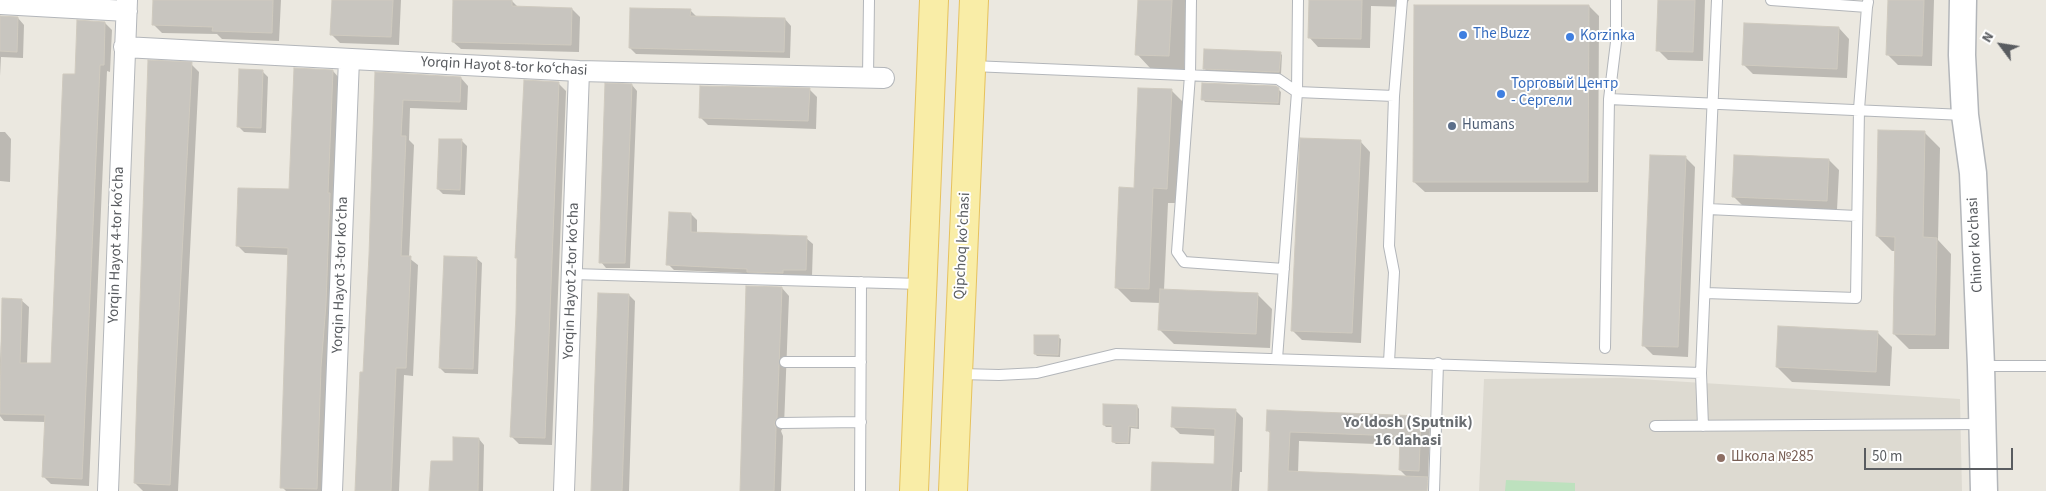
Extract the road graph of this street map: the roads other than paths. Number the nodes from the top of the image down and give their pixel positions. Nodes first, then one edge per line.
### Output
1 (869, 0) edge
2 (934, 0) edge
3 (974, 0) edge
4 (1192, 0) edge
5 (1298, 0) edge
6 (1402, 0) edge
7 (1616, 0) edge
8 (1717, 0) edge
9 (1771, 0) edge
10 (1963, 0) edge
11 (1868, 3) edge
12 (0, 4) edge
13 (127, 6) edge
14 (124, 47) junction
15 (349, 58) junction
16 (971, 66) junction
17 (579, 71) junction
18 (1190, 75) junction
19 (876, 77) joint
20 (1297, 92) junction
21 (1394, 96) junction
22 (1609, 99) junction
23 (1712, 103) junction
24 (1859, 109) junction
25 (1965, 116) junction
26 (1708, 209) junction
27 (1857, 216) junction
28 (1284, 269) junction
29 (572, 274) junction
30 (861, 282) junction
31 (922, 284) junction
32 (1705, 293) junction
33 (1605, 348) dead end
34 (1278, 359) junction
35 (785, 362) dead end
36 (861, 362) junction
37 (1389, 362) junction
38 (1438, 363) junction
39 (1982, 366) junction
40 (2046, 366) edge
41 (958, 373) junction
42 (1701, 373) junction
43 (860, 422) junction
44 (781, 424) dead end
45 (1983, 424) junction
46 (1655, 426) dead end
47 (1703, 426) junction
48 (108, 491) edge
49 (332, 491) edge
50 (564, 491) edge
51 (860, 491) edge
52 (914, 491) edge
53 (953, 491) edge
54 (1434, 491) edge
55 (1984, 491) edge

1 - 19 lane
2 - 31 main road
3 - 16 main road, Qipchoq ko'chasi
4 - 18 lane
5 - 20 lane
6 - 21 lane
7 - 22 lane
8 - 23 lane
9 - 11 lane
10 - 25 street, Chinor ko'chasi
11 - 24 lane
12 - 13 street
13 - 14 street, Yorqin Hayot 4-tor koʻcha
14 - 15 street, Yorqin Hayot 8-tor koʻchasi
14 - 48 street, Yorqin Hayot 4-tor koʻcha
15 - 17 street, Yorqin Hayot 8-tor koʻchasi
15 - 49 street, Yorqin Hayot 3-tor koʻcha
16 - 18 lane
16 - 41 main road, Qipchoq ko'chasi
17 - 19 street, Yorqin Hayot 8-tor koʻchasi
17 - 29 street, Yorqin Hayot 2-tor koʻcha
18 - 20 lane
18 - 28 lane
20 - 21 lane
20 - 28 lane
21 - 37 lane
22 - 23 lane
22 - 33 lane
23 - 24 lane
23 - 26 lane
24 - 25 lane
24 - 27 lane
25 - 39 street, Chinor ko'chasi
26 - 27 lane
26 - 32 lane
27 - 32 lane
28 - 34 lane
29 - 30 lane
29 - 50 street, Yorqin Hayot 2-tor koʻcha
30 - 31 lane
30 - 36 lane
31 - 52 main road
32 - 42 lane
34 - 37 lane
34 - 41 lane
35 - 36 lane
36 - 43 lane
37 - 38 lane
38 - 42 lane
38 - 54 lane
39 - 40 lane
39 - 45 street, Chinor ko'chasi
41 - 53 main road, Qipchoq ko'chasi
42 - 47 lane
43 - 44 lane
43 - 51 lane
45 - 47 lane
45 - 55 street, Chinor ko'chasi
46 - 47 lane

